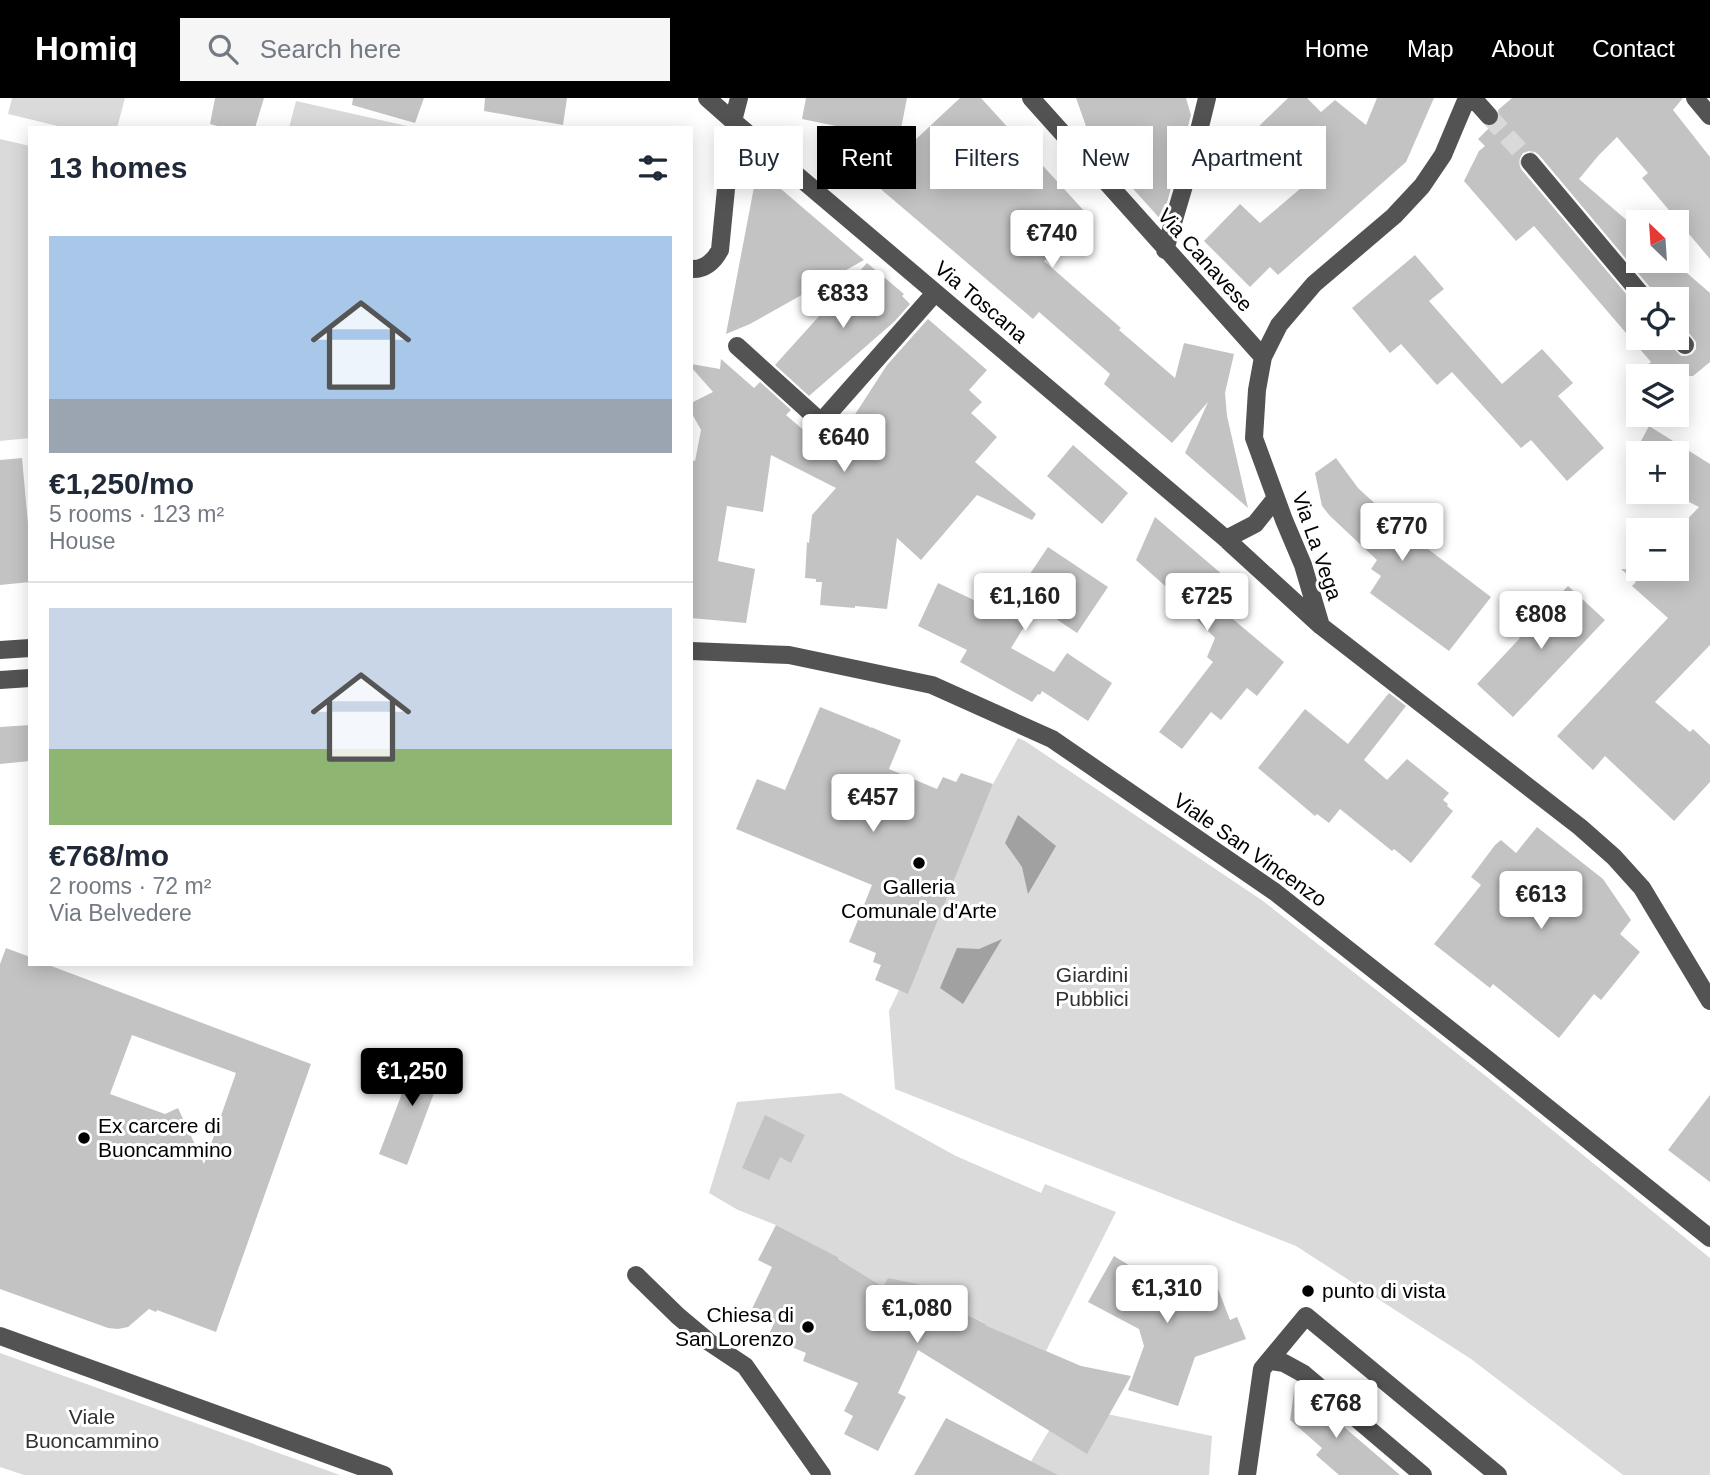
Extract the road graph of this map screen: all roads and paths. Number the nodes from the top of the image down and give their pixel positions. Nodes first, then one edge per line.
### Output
1 (707, 98) edge
2 (739, 98) edge
3 (1031, 98) edge
4 (1207, 98) edge
5 (1467, 98) edge
6 (1473, 98) edge
7 (1695, 98) edge
8 (1489, 116) tunnel mouth
9 (1710, 116) edge
10 (738, 126) edge
11 (739, 126) edge
12 (1530, 162) tunnel mouth
13 (803, 181) edge
14 (726, 189) edge
15 (1166, 250) junction
16 (693, 269) edge
17 (1635, 287) edge
18 (935, 293) junction
19 (737, 346) dead end
20 (1263, 357) junction
21 (1276, 498) junction
22 (1226, 539) junction
23 (1321, 626) junction
24 (28, 648) edge
25 (0, 650) edge
26 (693, 651) edge
27 (28, 678) edge
28 (0, 680) edge
29 (1710, 1001) edge
30 (1710, 1238) edge
31 (636, 1275) dead end
32 (0, 1336) edge
33 (1270, 1361) junction
34 (384, 1475) edge
35 (822, 1475) edge
36 (1247, 1475) edge
37 (1423, 1475) edge
38 (1498, 1475) edge

1 - 10 street, Via Toscana
2 - 11 street
3 - 15 street, Via Canavese
4 - 15 street
5 - 20 street, Via La Vega
6 - 8 street
7 - 9 street
12 - 17 street
13 - 18 street, Via Toscana
14 - 16 street
15 - 20 street, Via Canavese
18 - 19 street
18 - 22 street, Via Toscana
20 - 21 street, Via La Vega
21 - 22 street
21 - 23 street, Via La Vega
22 - 23 street, Via Toscana
23 - 29 street, Via La Vega
24 - 25 street
26 - 30 street, Viale San Vincenzo
27 - 28 street
31 - 35 street
32 - 34 street
33 - 36 street
33 - 37 street
33 - 38 street

